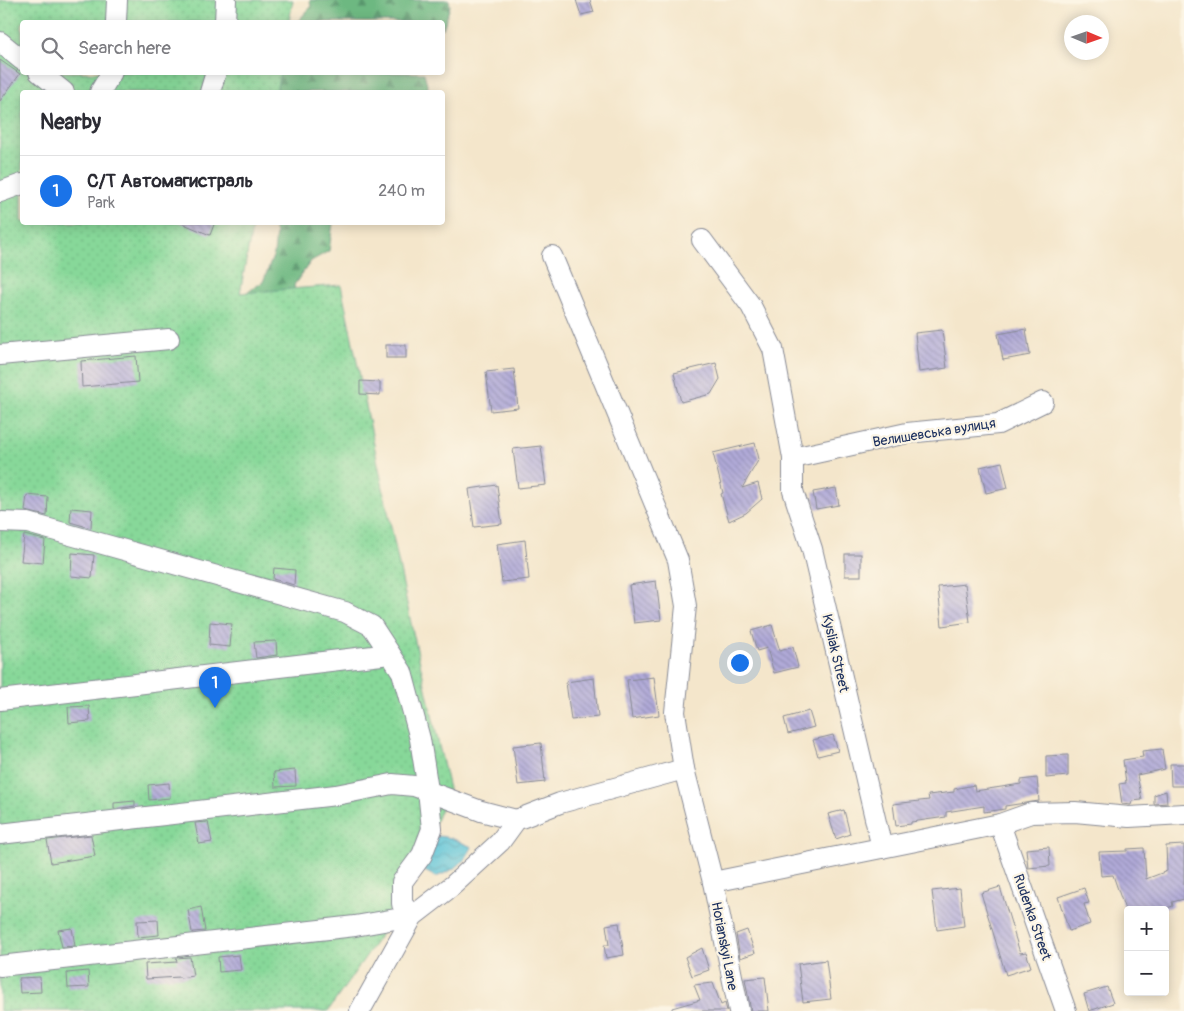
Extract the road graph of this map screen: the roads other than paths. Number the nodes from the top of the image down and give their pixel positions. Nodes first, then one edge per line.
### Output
1 (116, 0) edge
2 (226, 0) edge
3 (116, 20) edge
4 (225, 20) edge
5 (0, 42) edge
6 (20, 58) edge
7 (42, 75) edge
8 (110, 75) edge
9 (215, 75) edge
10 (61, 90) edge
11 (101, 90) edge
12 (211, 90) edge
13 (20, 185) edge
14 (0, 192) edge
15 (702, 240) dead end
16 (552, 256) dead end
17 (169, 339) dead end
18 (0, 356) edge
19 (1043, 402) dead end
20 (793, 458) junction
21 (0, 522) edge
22 (390, 654) junction
23 (0, 700) edge
24 (684, 769) junction
25 (428, 790) junction
26 (1184, 814) edge
27 (516, 820) junction
28 (1000, 824) junction
29 (0, 834) edge
30 (882, 848) junction
31 (713, 882) junction
32 (413, 916) junction
33 (0, 966) edge
34 (360, 1011) edge
35 (739, 1011) edge
36 (1066, 1011) edge

1 - 3 street
2 - 4 street
5 - 6 street
7 - 10 street
8 - 11 street
9 - 12 street
13 - 14 street
15 - 20 street, Kysliak Street
16 - 24 street, Horianskyi Lane
17 - 18 street
19 - 20 street, Велишевська вулиця
20 - 30 street, Kysliak Street
21 - 22 street
22 - 23 street
22 - 25 street
24 - 27 street
24 - 31 street, Horianskyi Lane
25 - 27 street
25 - 29 street
25 - 32 street
26 - 28 street
27 - 32 street
28 - 30 street
28 - 36 street, Rudenka Street
30 - 31 street
31 - 35 street, Horianskyi Lane
32 - 33 street
32 - 34 street

